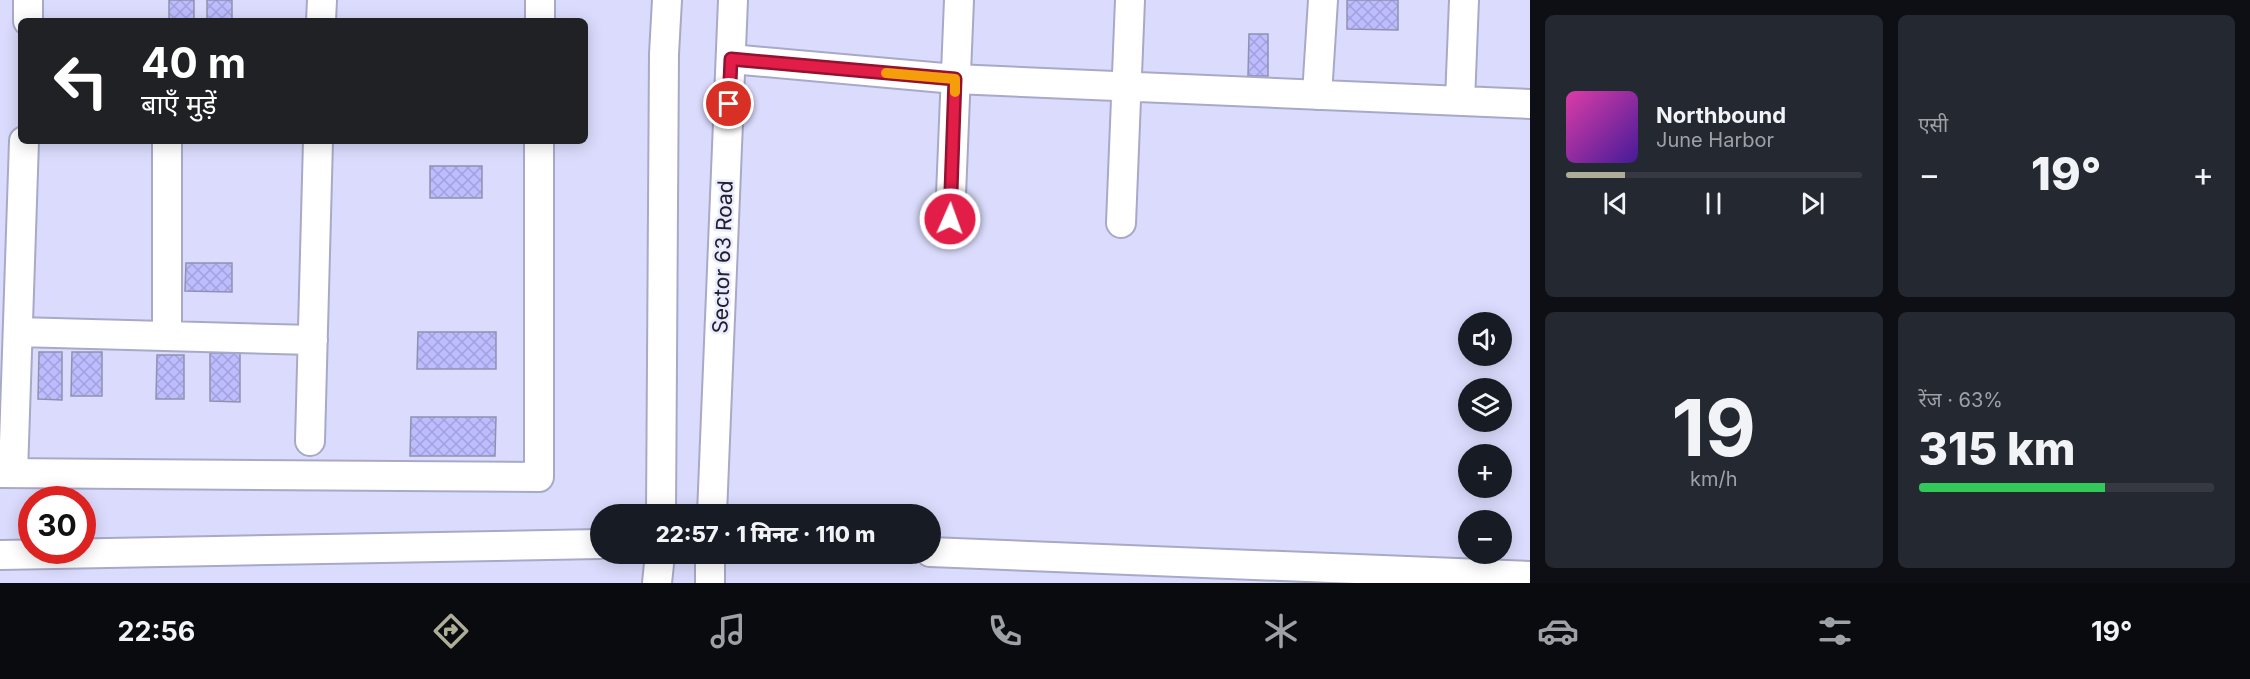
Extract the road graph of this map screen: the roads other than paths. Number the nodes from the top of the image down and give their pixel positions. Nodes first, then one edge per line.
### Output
1 (28, 0) edge
2 (322, 0) edge
3 (540, 0) edge
4 (667, 0) edge
5 (734, 0) edge
6 (959, 0) edge
7 (1130, 0) edge
8 (1323, 0) edge
9 (1464, 0) edge
10 (28, 18) edge
11 (321, 18) edge
12 (540, 18) edge
13 (731, 59) junction
14 (955, 79) junction
15 (1126, 87) junction
16 (1317, 95) junction
17 (1460, 101) junction
18 (1530, 104) edge
19 (16, 144) edge
20 (167, 144) edge
21 (318, 144) edge
22 (539, 144) edge
23 (950, 219) dead end
24 (1120, 223) dead end
25 (9, 290) edge
26 (18, 332) junction
27 (167, 336) junction
28 (313, 340) junction
29 (310, 441) dead end
30 (7, 473) edge
31 (661, 504) edge
32 (712, 504) edge
33 (590, 544) edge
34 (941, 552) edge
35 (0, 555) edge
36 (659, 564) edge
37 (710, 564) edge
38 (1530, 576) edge
39 (657, 583) edge
40 (710, 583) edge

1 - 10 street
2 - 11 street
3 - 12 street
4 - 31 street
5 - 13 street, Sector 63 Road
6 - 14 street
7 - 15 street
8 - 16 street
9 - 17 street
13 - 14 street
13 - 32 street, Sector 63 Road
14 - 15 street
14 - 23 street
15 - 16 street
15 - 24 street
16 - 17 street
17 - 18 street
19 - 25 street
20 - 27 street
21 - 28 street
22 - 30 street
25 - 26 street
26 - 27 street
26 - 30 street
27 - 28 street
28 - 29 street
33 - 35 street
34 - 38 street
36 - 39 street
37 - 40 street

